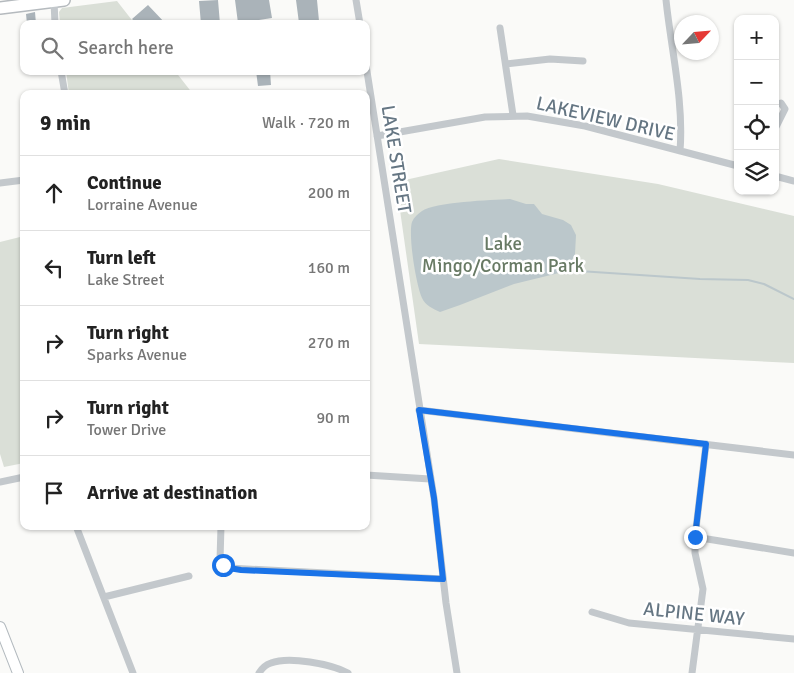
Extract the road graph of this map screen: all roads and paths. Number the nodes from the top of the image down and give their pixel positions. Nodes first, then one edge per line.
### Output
1 (356, 0) edge
2 (666, 0) edge
3 (59, 1) edge
4 (2, 5) edge
5 (56, 20) edge
6 (359, 20) edge
7 (500, 28) dead end
8 (583, 61) dead end
9 (506, 64) junction
10 (62, 75) edge
11 (368, 75) edge
12 (64, 90) edge
13 (370, 90) edge
14 (370, 91) edge
15 (779, 104) edge
16 (513, 116) junction
17 (779, 120) edge
18 (377, 136) junction
19 (680, 151) junction
20 (734, 165) edge
21 (779, 177) edge
22 (20, 180) edge
23 (794, 181) edge
24 (0, 183) edge
25 (419, 410) junction
26 (706, 444) junction
27 (794, 455) edge
28 (370, 475) edge
29 (20, 478) edge
30 (430, 479) junction
31 (0, 482) edge
32 (78, 530) edge
33 (221, 530) edge
34 (695, 537) junction
35 (794, 553) edge
36 (189, 576) dead end
37 (443, 579) junction
38 (104, 597) junction
39 (592, 612) dead end
40 (0, 627) edge
41 (698, 629) junction
42 (794, 639) edge
43 (18, 673) edge
44 (133, 673) edge
45 (259, 673) edge
46 (348, 673) edge
47 (457, 673) edge
48 (692, 673) edge

1 - 6 street
2 - 19 street
3 - 4 main road
3 - 5 street
7 - 9 street
8 - 9 street
9 - 16 street
10 - 12 street
11 - 13 street, LAKE STREET
14 - 18 street, LAKE STREET
15 - 17 street
16 - 18 street, LAKEVIEW DRIVE
16 - 19 street, LAKEVIEW DRIVE
18 - 25 street, LAKE STREET
19 - 20 street, LAKEVIEW DRIVE
21 - 23 street
22 - 24 street
25 - 26 street
25 - 30 street, LAKE STREET
26 - 27 street
26 - 34 street
28 - 30 street
29 - 31 street
30 - 37 street, LAKE STREET
32 - 38 street
33 - 37 street
34 - 35 street
34 - 41 street
36 - 38 street
37 - 47 street, LAKE STREET
38 - 44 street
39 - 41 street, ALPINE WAY
40 - 43 main road
41 - 42 street, ALPINE WAY
41 - 48 street
45 - 46 street

